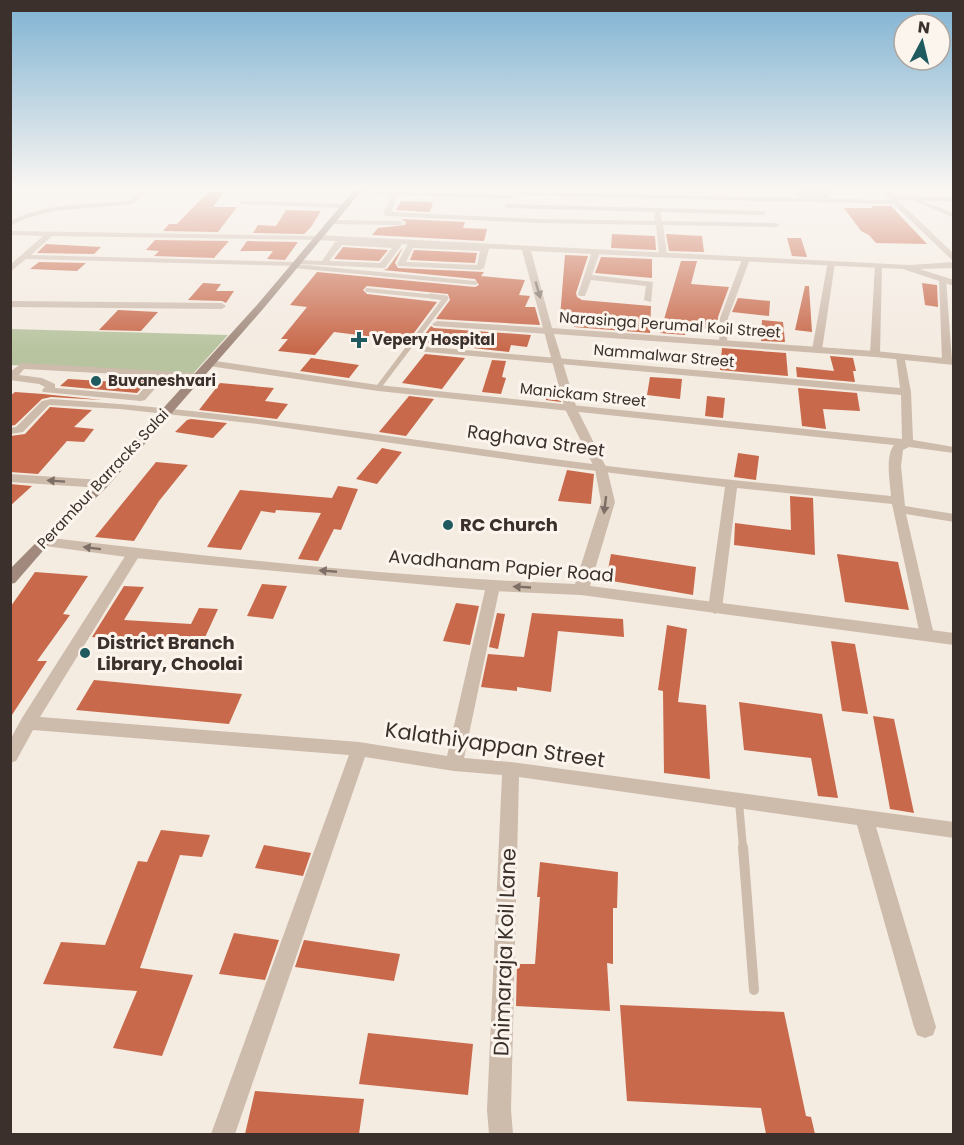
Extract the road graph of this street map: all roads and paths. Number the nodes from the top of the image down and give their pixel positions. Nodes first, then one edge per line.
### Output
1 (41, 242) edge
2 (314, 242) edge
3 (388, 242) edge
4 (662, 242) edge
5 (937, 242) edge
6 (397, 243) junction
7 (412, 244) junction
8 (485, 247) junction
9 (526, 248) junction
10 (596, 252) junction
11 (663, 254) junction
12 (25, 257) junction
13 (746, 259) junction
14 (954, 259) edge
15 (324, 263) junction
16 (831, 263) junction
17 (296, 264) junction
18 (954, 265) edge
19 (878, 266) junction
20 (904, 266) junction
21 (10, 270) edge
22 (588, 277) junction
23 (942, 279) junction
24 (475, 283) dead end
25 (954, 284) edge
26 (367, 290) dead end
27 (582, 294) dead end
28 (648, 300) dead end
29 (10, 304) edge
30 (222, 306) dead end
31 (483, 314) dead end
32 (436, 324) dead end
33 (479, 327) junction
34 (549, 331) junction
35 (722, 343) junction
36 (420, 349) dead end
37 (817, 350) junction
38 (875, 354) junction
39 (901, 357) junction
40 (556, 362) junction
41 (950, 362) edge
42 (209, 363) junction
43 (163, 373) junction
44 (198, 376) junction
45 (378, 388) junction
46 (906, 392) junction
47 (141, 398) junction
48 (172, 405) junction
49 (572, 409) junction
50 (10, 431) edge
51 (908, 443) junction
52 (954, 450) edge
53 (601, 469) junction
54 (10, 478) edge
55 (732, 482) junction
56 (102, 484) junction
57 (899, 505) junction
58 (954, 518) edge
59 (43, 542) junction
60 (134, 553) junction
61 (11, 578) edge
62 (493, 586) junction
63 (581, 590) junction
64 (714, 609) junction
65 (927, 635) junction
66 (954, 639) edge
67 (28, 723) junction
68 (359, 749) junction
69 (10, 756) edge
70 (454, 764) junction
71 (511, 769) junction
72 (739, 802) junction
73 (864, 817) junction
74 (954, 830) edge
75 (754, 990) dead end
76 (925, 1028) dead end
77 (223, 1134) edge
78 (501, 1134) edge

1 - 12 street
2 - 17 main road, Perambur Barracks Salai
3 - 6 street
4 - 11 street
5 - 14 street
6 - 7 street
6 - 15 street
6 - 15 street
7 - 8 street
7 - 8 street
8 - 9 street
9 - 10 street
9 -> 34 street
10 - 11 street
10 - 22 street
11 - 13 street
12 - 17 street
12 - 21 street
13 - 16 street
13 - 35 street
15 - 17 street
16 - 19 street
16 - 37 street
17 - 24 lane
17 - 42 main road, Perambur Barracks Salai
18 - 20 street
19 - 20 street
19 - 38 street
20 - 23 street
22 - 27 street
22 - 28 street
23 - 25 street
23 - 41 street
26 - 45 lane
29 - 30 street
31 - 33 street
32 - 33 street, Narasinga Perumal Koil Street
33 - 34 street, Narasinga Perumal Koil Street
34 - 35 street, Narasinga Perumal Koil Street
34 - 40 street
35 - 37 street, Narasinga Perumal Koil Street
36 - 40 street, Nammalwar Street
37 - 38 street, Narasinga Perumal Koil Street
38 - 39 street, Narasinga Perumal Koil Street
39 - 41 street, Narasinga Perumal Koil Street
39 - 46 street
40 - 46 street, Nammalwar Street
40 - 49 street
42 - 44 main road, Perambur Barracks Salai
42 - 45 street, Manickam Street
43 - 44 street
43 - 47 street
43 - 47 street
44 - 48 main road, Perambur Barracks Salai
45 - 49 street, Manickam Street
46 - 51 street
47 - 48 street
48 - 50 street
48 - 53 street, Raghava Street
48 - 56 main road, Perambur Barracks Salai
49 - 51 street, Manickam Street
49 - 53 street
51 - 52 street, Manickam Street
51 - 57 street
53 - 55 street, Raghava Street
53 -> 63 street
56 -> 54 street
55 - 57 street, Raghava Street
55 - 64 street
56 - 59 main road, Perambur Barracks Salai
57 - 58 street, Raghava Street
57 - 65 street
60 -> 59 street, Avadhanam Papier Road
59 - 61 main road, Perambur Barracks Salai
62 -> 60 street, Avadhanam Papier Road
60 - 67 street
63 -> 62 street, Avadhanam Papier Road
62 - 70 street
63 - 64 street, Avadhanam Papier Road
64 - 65 street, Avadhanam Papier Road
65 - 66 street, Avadhanam Papier Road
67 - 68 street, Kalathiyappan Street
67 - 69 street
68 - 70 street, Kalathiyappan Street
68 - 77 street
70 - 71 street, Kalathiyappan Street
71 - 72 street, Kalathiyappan Street
71 - 78 street, Dhimaraja Koil Lane
72 - 73 street, Kalathiyappan Street
72 - 75 lane
73 - 74 street, Kalathiyappan Street
73 - 76 street

